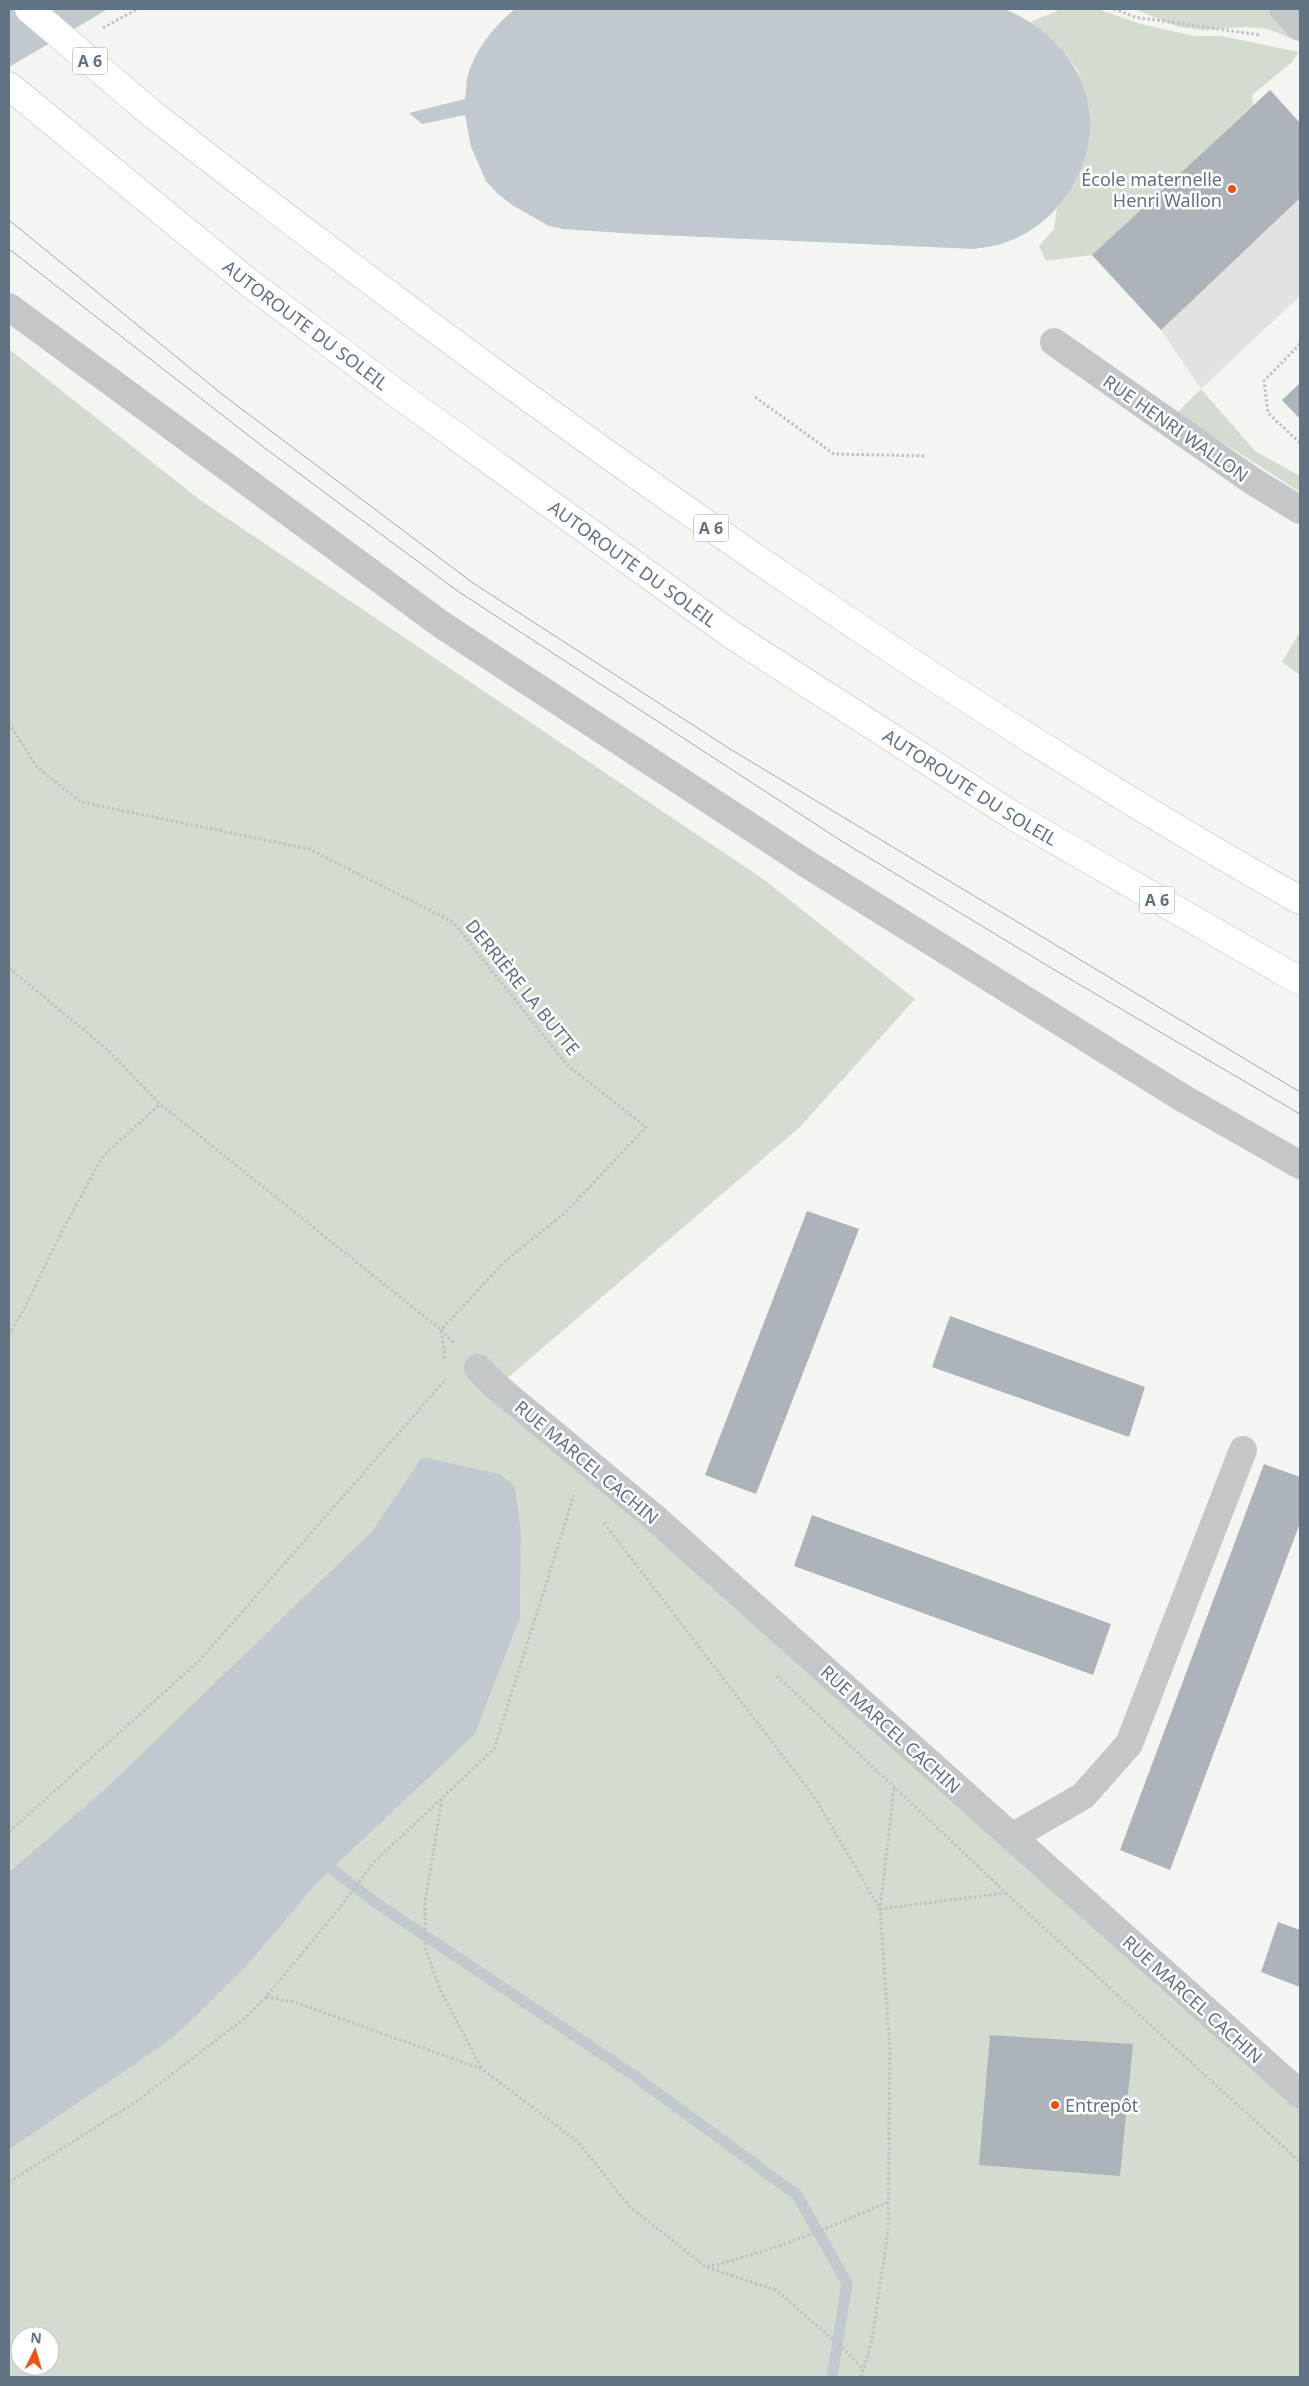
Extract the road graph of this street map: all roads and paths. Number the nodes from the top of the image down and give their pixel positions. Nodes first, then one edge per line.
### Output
1 (28, 9) edge
2 (1114, 9) edge
3 (1283, 9) edge
4 (1300, 27) edge
5 (1270, 37) dead end
6 (9, 86) edge
7 (9, 307) edge
8 (1054, 342) dead end
9 (1300, 344) edge
10 (755, 397) dead end
11 (1300, 443) edge
12 (925, 456) dead end
13 (1300, 510) edge
14 (9, 723) edge
15 (1300, 900) edge
16 (9, 968) edge
17 (1300, 981) edge
18 (160, 1104) junction
19 (1300, 1165) edge
20 (441, 1330) junction
21 (9, 1335) edge
22 (448, 1364) dead end
23 (478, 1368) dead end
24 (451, 1373) dead end
25 (1243, 1450) dead end
26 (576, 1486) dead end
27 (600, 1518) dead end
28 (771, 1671) dead end
29 (894, 1787) junction
30 (442, 1798) junction
31 (9, 1832) edge
32 (1012, 1837) junction
33 (1006, 1893) junction
34 (880, 1908) junction
35 (266, 1997) junction
36 (482, 2069) junction
37 (1300, 2094) edge
38 (1300, 2162) edge
39 (9, 2182) edge
40 (888, 2202) junction
41 (706, 2267) junction
42 (863, 2370) junction
43 (861, 2377) edge

1 - 15 highway, A 6, bridge
2 - 5 path
3 - 4 street
6 - 17 highway, AUTOROUTE DU SOLEIL / A 6
7 - 19 street
8 - 13 street, RUE HENRI WALLON
9 - 11 path
10 - 12 path
14 - 20 path, DERRIÈRE LA BUTTE
16 - 18 path
18 - 20 path
18 - 21 path
20 - 22 path
23 - 32 street, RUE MARCEL CACHIN
24 - 31 path
25 - 32 street
26 - 30 path
27 - 34 path
28 - 29 path
29 - 33 path
29 - 34 path
30 - 35 path
30 - 36 path
32 - 37 street, RUE MARCEL CACHIN
33 - 34 path
33 - 38 path
34 - 40 path
35 - 36 path
35 - 39 path
36 - 41 path
40 - 41 path
40 - 42 path
41 - 42 path
42 - 43 path

